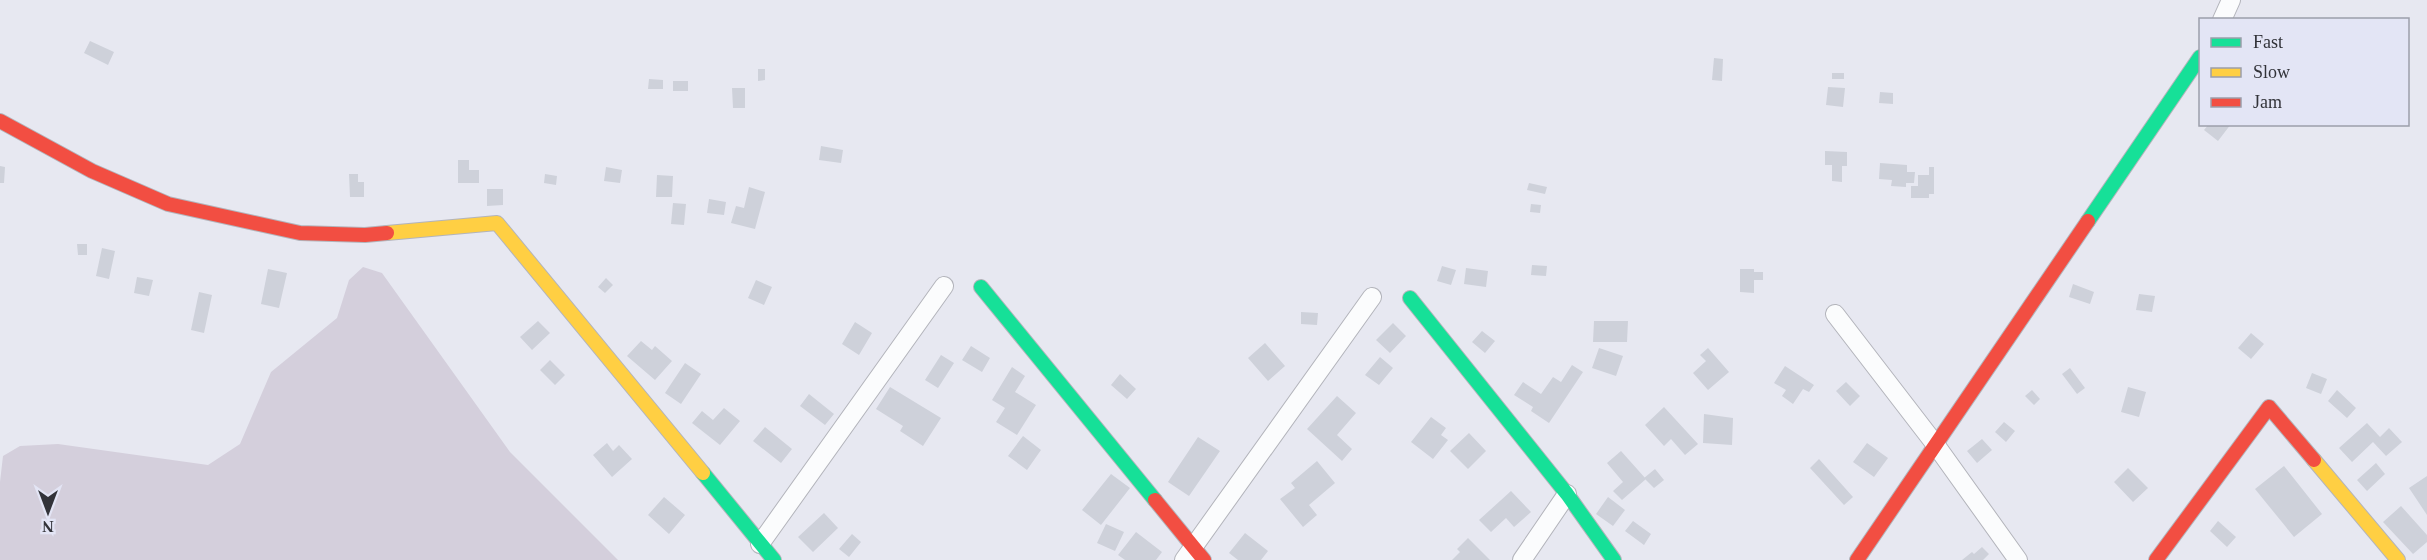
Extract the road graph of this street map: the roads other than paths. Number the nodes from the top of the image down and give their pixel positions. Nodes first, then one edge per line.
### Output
1 (2231, 0) edge
2 (2223, 18) edge
3 (2199, 58) edge
4 (0, 121) edge
5 (944, 286) dead end
6 (981, 287) dead end
7 (1372, 297) dead end
8 (1410, 298) dead end
9 (1835, 314) dead end
10 (1935, 444) junction
11 (1567, 494) junction
12 (760, 544) junction
13 (1194, 556) edge
14 (774, 560) edge
15 (1522, 560) edge
16 (1614, 560) edge
17 (1857, 560) edge
18 (2018, 560) edge
19 (2156, 560) edge
20 (2398, 560) edge

1 - 2 street
3 - 10 street
4 - 12 street
5 - 12 street
6 - 13 street
7 - 13 street
8 - 11 street
9 - 10 street
10 - 17 street
10 - 18 street
11 - 15 street
11 - 16 street
12 - 14 street
19 - 20 street

